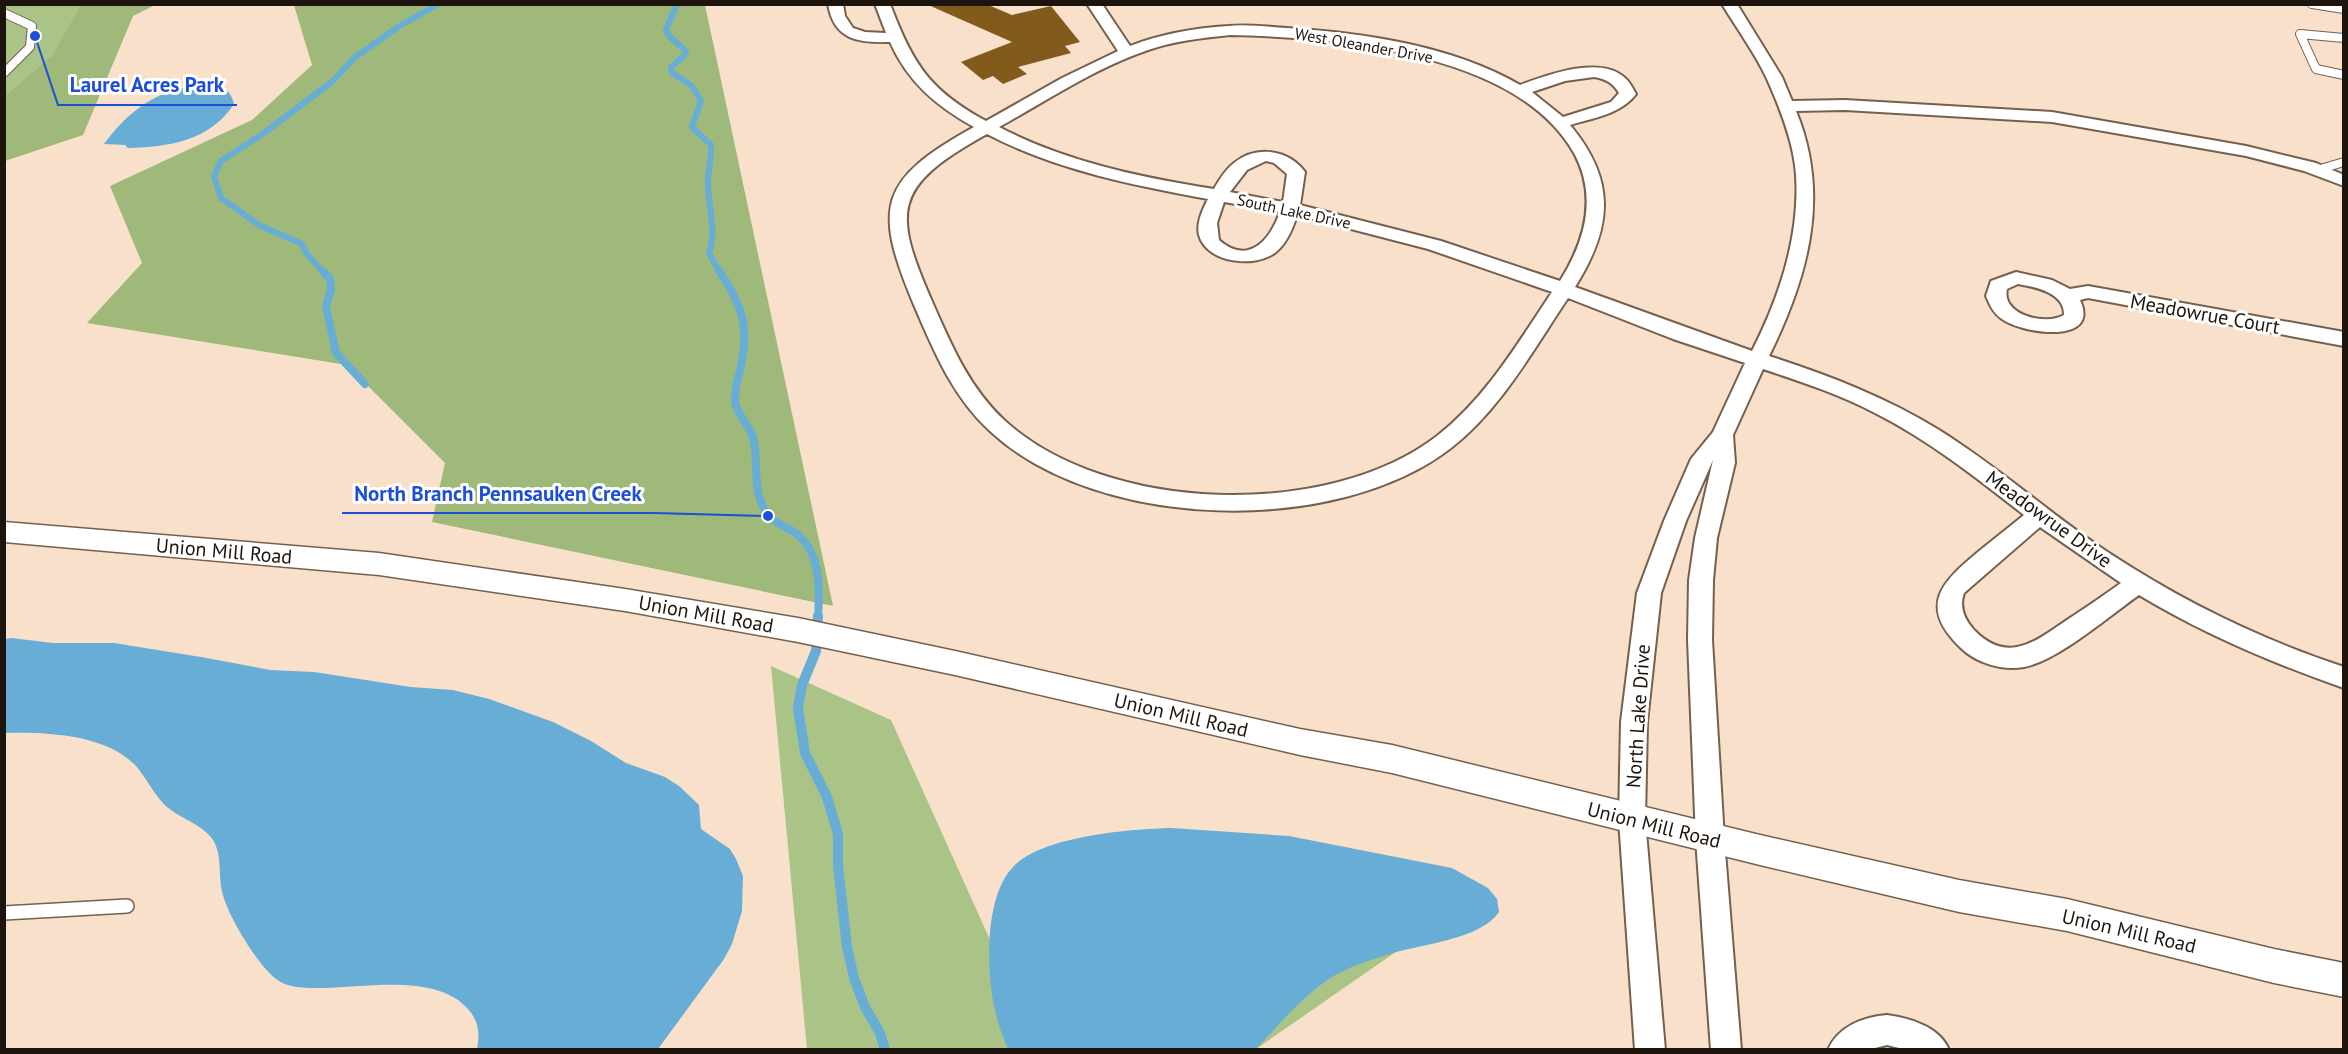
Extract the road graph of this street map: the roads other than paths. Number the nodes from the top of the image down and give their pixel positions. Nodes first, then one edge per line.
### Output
1 (835, 4) edge
2 (882, 4) edge
3 (1094, 4) edge
4 (1729, 4) edge
5 (2312, 4) edge
6 (2343, 9) edge
7 (4, 13) edge
8 (895, 37) junction
9 (2343, 38) edge
10 (1127, 53) junction
11 (4, 73) edge
12 (2343, 75) edge
13 (1520, 91) junction
14 (1786, 106) junction
15 (1559, 123) junction
16 (986, 128) junction
17 (2343, 162) edge
18 (2317, 170) junction
19 (2343, 181) edge
20 (1218, 195) junction
21 (1291, 209) junction
22 (1562, 290) junction
23 (2066, 296) dead end
24 (2343, 339) edge
25 (1756, 361) junction
26 (1722, 435) junction
27 (2040, 514) junction
28 (4, 532) edge
29 (2139, 583) junction
30 (2343, 678) edge
31 (1632, 820) junction
32 (1710, 839) junction
33 (127, 906) dead end
34 (4, 913) edge
35 (2343, 980) edge
36 (1650, 1050) edge
37 (1726, 1050) edge
38 (1843, 1050) edge
39 (1934, 1050) edge

1 - 8 street
2 - 8 street, South Lake Drive
3 - 10 street
4 - 14 street, North Lake Drive
5 - 6 lane
7 - 11 lane
8 - 16 street, South Lake Drive
9 - 12 lane
10 - 13 street, West Oleander Drive
10 - 16 street, West Oleander Drive
13 - 15 street, West Oleander Drive
13 - 15 street
14 - 18 street
14 - 25 street, North Lake Drive
15 - 22 street, West Oleander Drive
16 - 20 street, South Lake Drive
16 - 22 street, West Oleander Drive
17 - 18 lane
18 - 19 street
20 - 21 street, South Lake Drive
20 - 21 street
20 - 21 street
21 - 22 street, South Lake Drive
22 - 25 street, South Lake Drive
23 - 24 street, Meadowrue Court
25 - 26 street, North Lake Drive
25 - 27 street, Meadowrue Drive
26 - 31 street, North Lake Drive
26 - 32 street, North Lake Drive
27 - 29 street, Meadowrue Drive
27 - 29 street
28 - 31 street, Union Mill Road
29 - 30 street, Meadowrue Drive
31 - 32 street, Union Mill Road
31 - 36 street, North Lake Drive
32 - 35 street, Union Mill Road
32 - 37 street, North Lake Drive
33 - 34 lane
38 - 39 street

